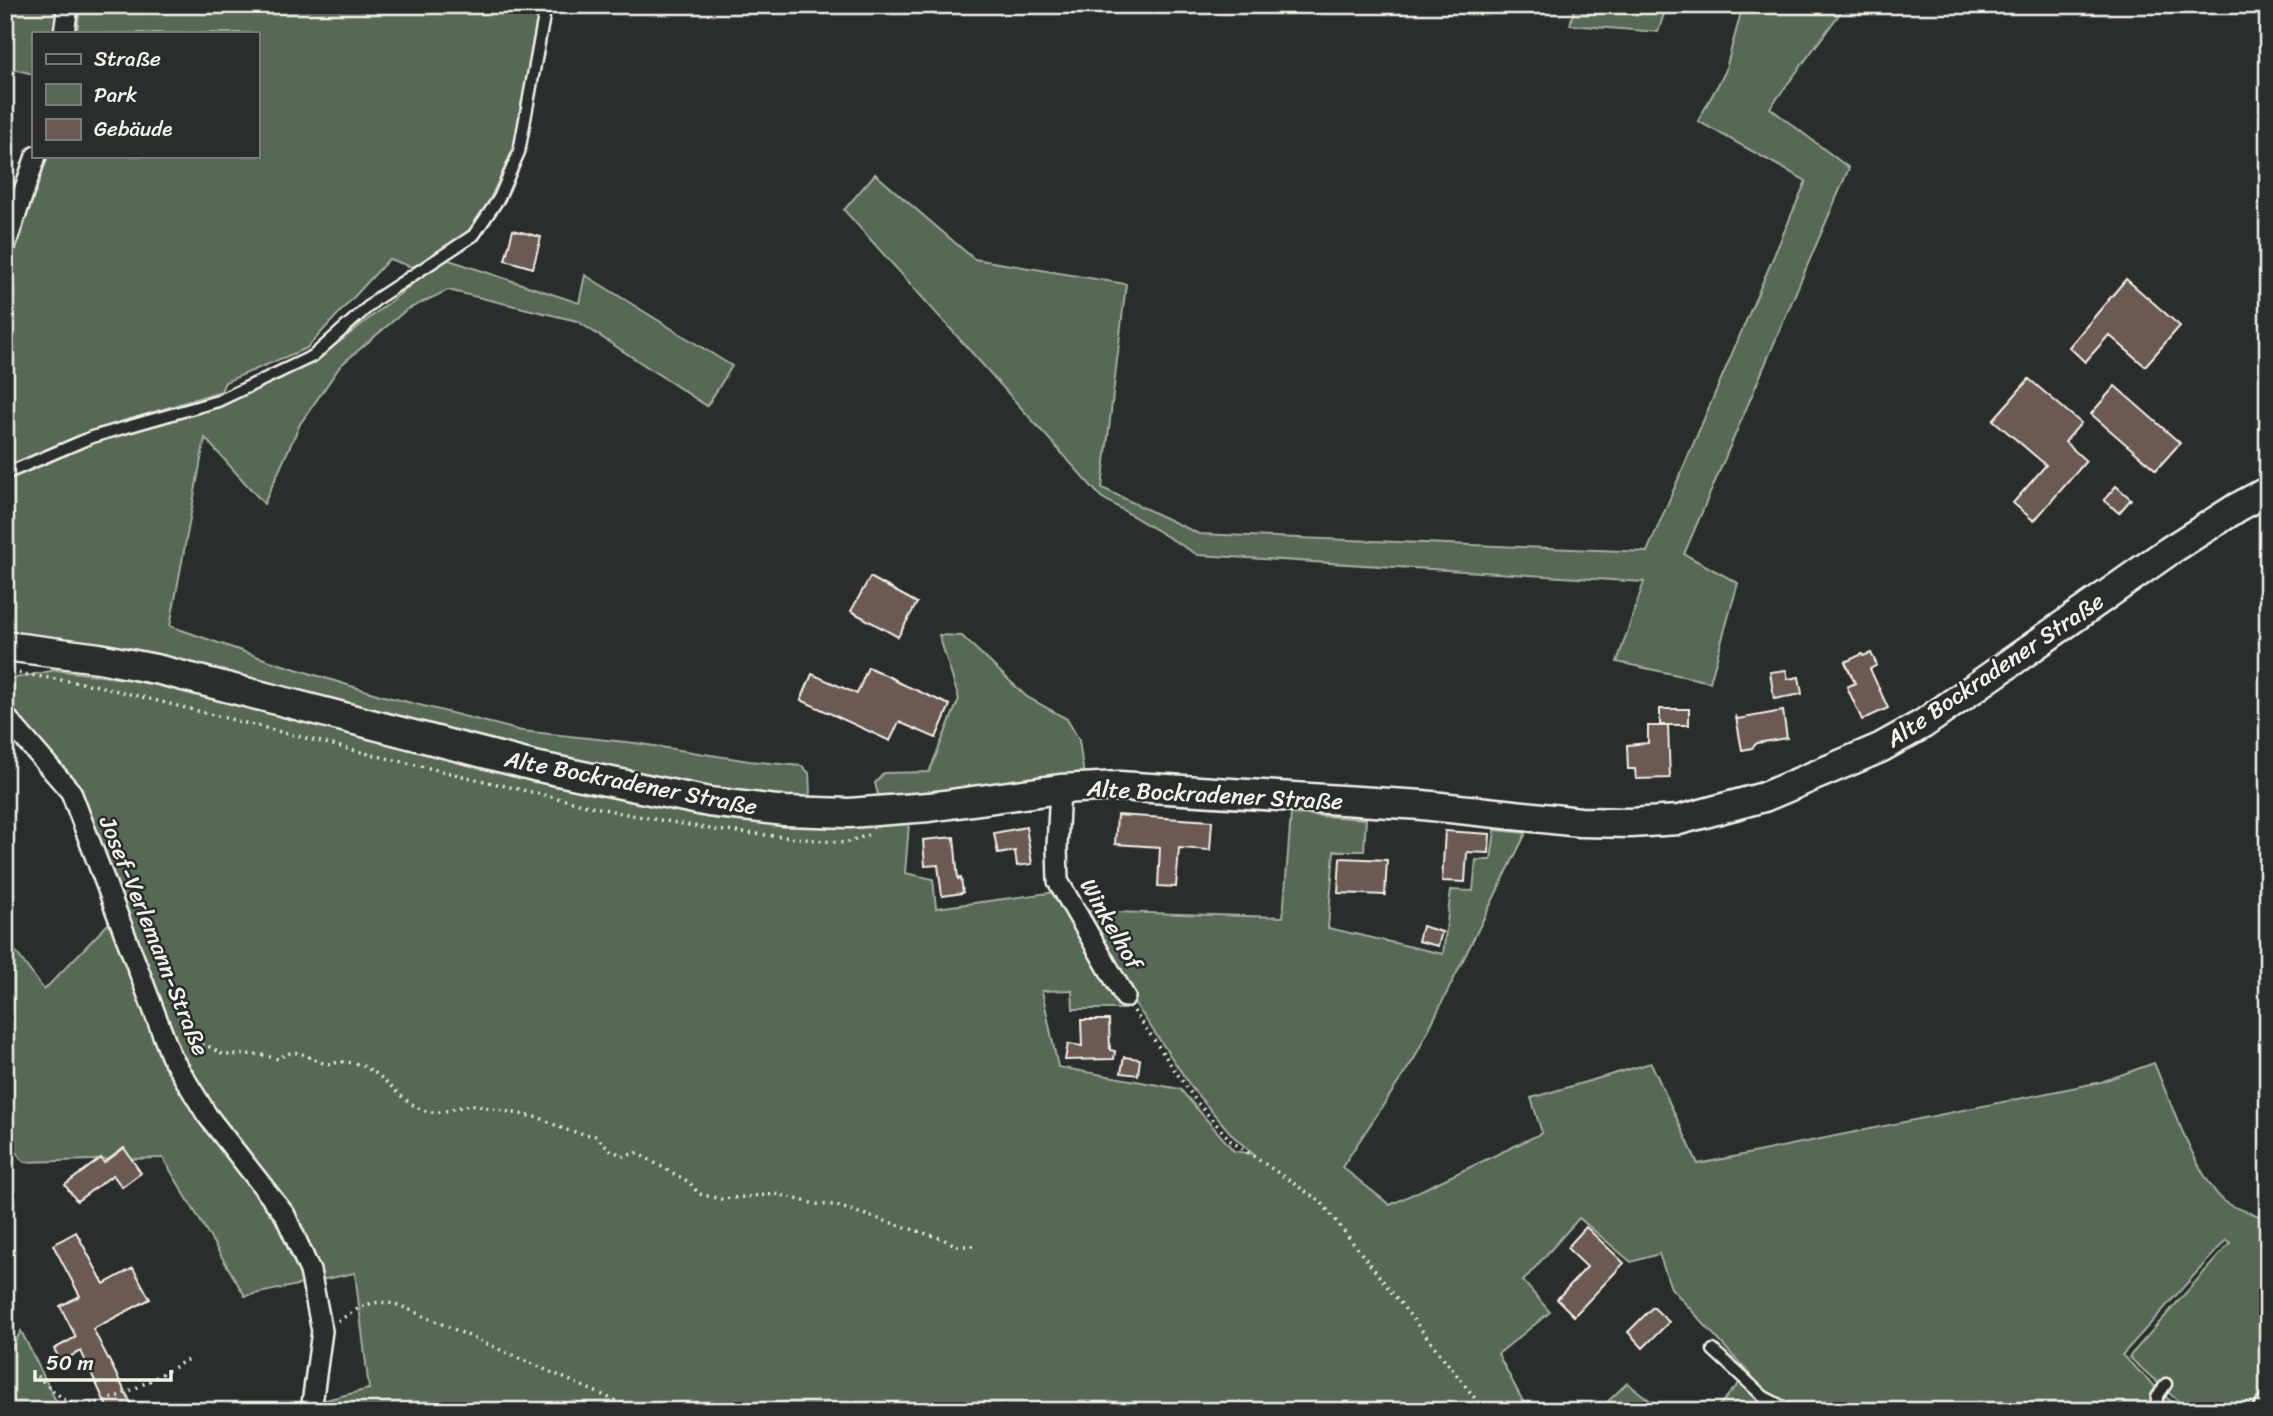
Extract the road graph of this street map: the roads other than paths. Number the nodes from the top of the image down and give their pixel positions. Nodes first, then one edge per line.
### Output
1 (68, 5) edge
2 (546, 5) edge
3 (64, 32) edge
4 (35, 158) edge
5 (5, 246) edge
6 (5, 474) edge
7 (2268, 491) edge
8 (5, 646) edge
9 (5, 716) edge
10 (1060, 789) junction
11 (1125, 998) road end
12 (1713, 1350) dead end
13 (2166, 1384) dead end
14 (2268, 1402) edge
15 (310, 1411) edge
16 (1791, 1411) edge
17 (2156, 1411) edge
18 (2262, 1411) edge

1 - 3 street
2 - 6 lane
4 - 5 street
7 - 10 street, Alte Bockradener Straße
8 - 10 street, Alte Bockradener Straße
9 - 15 street, Josef-Verlemann-Straße
10 - 11 street, Winkelhof
12 - 16 lane
13 - 17 lane
14 - 18 street

